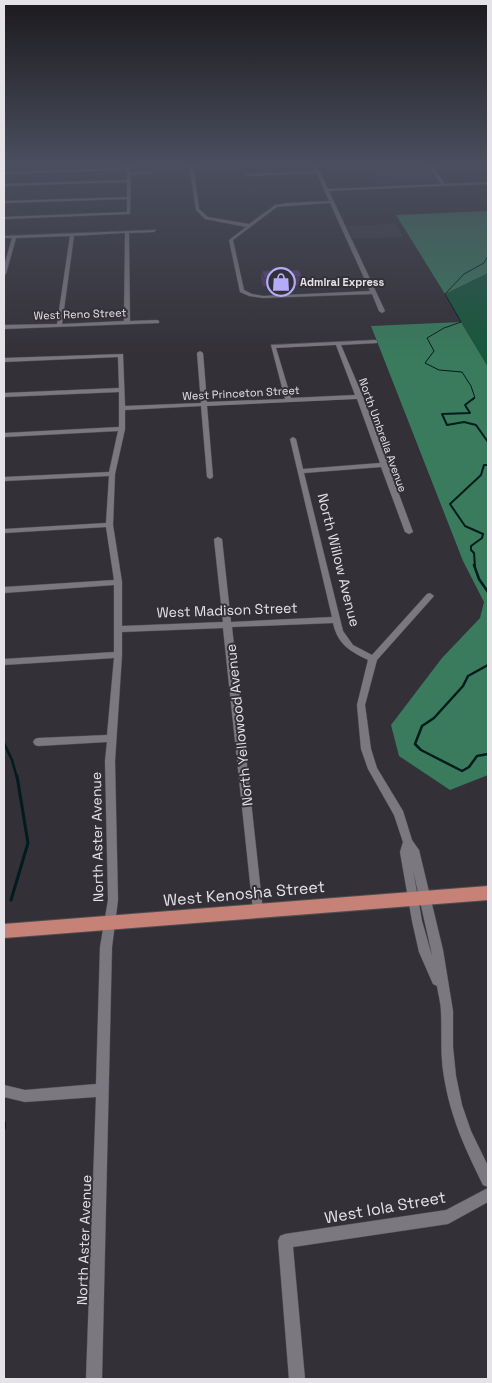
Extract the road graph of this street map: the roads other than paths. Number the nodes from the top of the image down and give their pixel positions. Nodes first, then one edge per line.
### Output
1 (248, 228) edge
2 (344, 228) edge
3 (127, 232) junction
4 (154, 232) dead end
5 (72, 235) junction
6 (4, 237) edge
7 (14, 237) junction
8 (6, 259) edge
9 (4, 274) edge
10 (374, 292) junction
11 (382, 311) dead end
12 (158, 322) dead end
13 (127, 323) junction
14 (59, 325) junction
15 (4, 327) edge
16 (375, 342) dead end
17 (338, 344) junction
18 (273, 346) joint
19 (200, 353) dead end
20 (4, 360) edge
21 (121, 390) junction
22 (4, 395) edge
23 (360, 397) junction
24 (288, 400) junction
25 (204, 405) junction
26 (122, 408) junction
27 (122, 429) junction
28 (4, 435) edge
29 (293, 439) dead end
30 (382, 465) junction
31 (301, 471) junction
32 (112, 474) junction
33 (210, 477) dead end
34 (4, 479) edge
35 (110, 525) junction
36 (4, 530) edge
37 (409, 532) dead end
38 (218, 539) dead end
39 (118, 582) junction
40 (4, 590) edge
41 (430, 596) dead end
42 (337, 620) junction
43 (228, 623) junction
44 (118, 629) junction
45 (118, 655) junction
46 (374, 659) junction
47 (4, 662) edge
48 (112, 738) junction
49 (38, 742) dead end
50 (488, 893) edge
51 (420, 898) junction
52 (258, 911) junction
53 (110, 923) junction
54 (4, 931) edge
55 (103, 1090) junction
56 (4, 1091) edge
57 (488, 1180) edge
58 (488, 1195) edge
59 (285, 1241) joint
60 (94, 1379) edge
61 (296, 1379) edge

1 - 10 street
2 - 10 street
3 - 4 street
3 - 5 street
3 - 13 street
5 - 7 street
5 - 14 street
6 - 7 street
7 - 8 street
8 - 9 street
10 - 11 street
12 - 13 street, West Reno Street
13 - 14 street, West Reno Street
14 - 15 street, West Reno Street
16 - 17 street
17 - 18 street
17 - 23 street, North Umbrella Avenue
18 - 24 street
19 - 25 street
20 - 21 street, North Aster Avenue
21 - 22 street
21 - 26 street, North Aster Avenue
23 - 24 street, West Princeton Street
23 - 30 street, North Umbrella Avenue
24 - 25 street, West Princeton Street
25 - 26 street, West Princeton Street
25 - 33 street
26 - 27 street, North Aster Avenue
27 - 28 street
27 - 32 street, North Aster Avenue
29 - 31 street, North Willow Avenue
30 - 31 street
30 - 37 street, North Umbrella Avenue
31 - 42 street, North Willow Avenue
32 - 34 street
32 - 35 street, North Aster Avenue
35 - 36 street
35 - 39 street, North Aster Avenue
38 - 43 street, North Yellowood Avenue
39 - 40 street
39 - 44 street, North Aster Avenue
41 - 46 street
42 - 43 street, West Madison Street
42 - 46 street, North Willow Avenue
43 - 44 street, West Madison Street
43 - 52 street, North Yellowood Avenue
44 - 45 street, North Aster Avenue
45 - 47 street
45 - 48 street, North Aster Avenue
46 - 51 street
48 - 49 street
48 - 53 street, North Aster Avenue
50 - 51 main road, West Kenosha Street
51 - 52 main road, West Kenosha Street
51 - 57 street
52 - 53 main road, West Kenosha Street
53 - 54 main road, West Kenosha Street
53 - 55 street, North Aster Avenue
55 - 56 street
55 - 60 street, North Aster Avenue
58 - 59 street, West Iola Street
59 - 61 street

